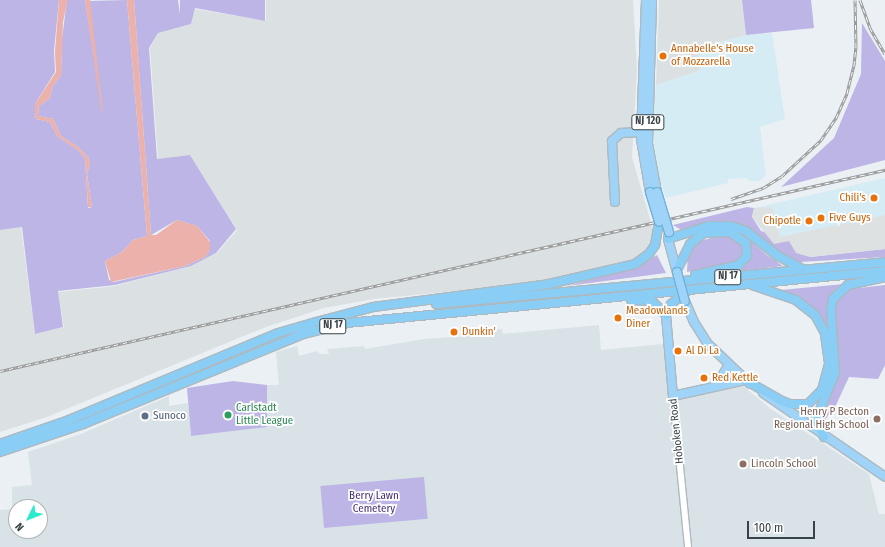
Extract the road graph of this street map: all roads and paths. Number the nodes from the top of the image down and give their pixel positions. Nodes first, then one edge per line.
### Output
1 (646, 0) edge
2 (652, 0) edge
3 (641, 132) junction
4 (653, 192) junction
5 (615, 202) dead end
6 (659, 222) joint
7 (664, 236) junction
8 (885, 262) edge
9 (804, 270) junction
10 (677, 271) junction
11 (885, 271) edge
12 (885, 276) edge
13 (651, 284) junction
14 (749, 284) junction
15 (688, 290) junction
16 (583, 299) junction
17 (666, 315) junction
18 (336, 316) junction
19 (728, 366) junction
20 (745, 380) junction
21 (716, 386) junction
22 (673, 396) junction
23 (824, 437) junction
24 (0, 444) edge
25 (0, 452) edge
26 (885, 477) edge
27 (688, 547) edge

1 - 3 main road, NJ 120
2 - 4 main road, NJ 120
3 - 4 main road, NJ 120
3 - 5 main road
4 - 6 main road, NJ 120, bridge
4 - 7 main road, NJ 120, bridge
6 - 7 highway
7 - 9 highway
7 - 10 main road, NJ 120
7 - 18 highway
8 - 9 highway, NJ 17
9 - 13 highway, NJ 17
10 - 13 highway
10 - 19 main road, NJ 120, bridge
11 - 14 highway, NJ 17
12 - 23 highway
13 - 18 highway, NJ 17
14 - 15 highway, NJ 17
14 - 20 highway
15 - 16 highway, NJ 17
15 - 17 highway
16 - 17 highway
16 - 25 highway, NJ 17
17 - 22 main road, Hoboken Road
18 - 24 highway, NJ 17
19 - 20 main road, NJ 120
19 - 21 main road
20 - 21 main road
20 - 23 main road
21 - 22 main road
22 - 27 street, Hoboken Road
23 - 26 main road

